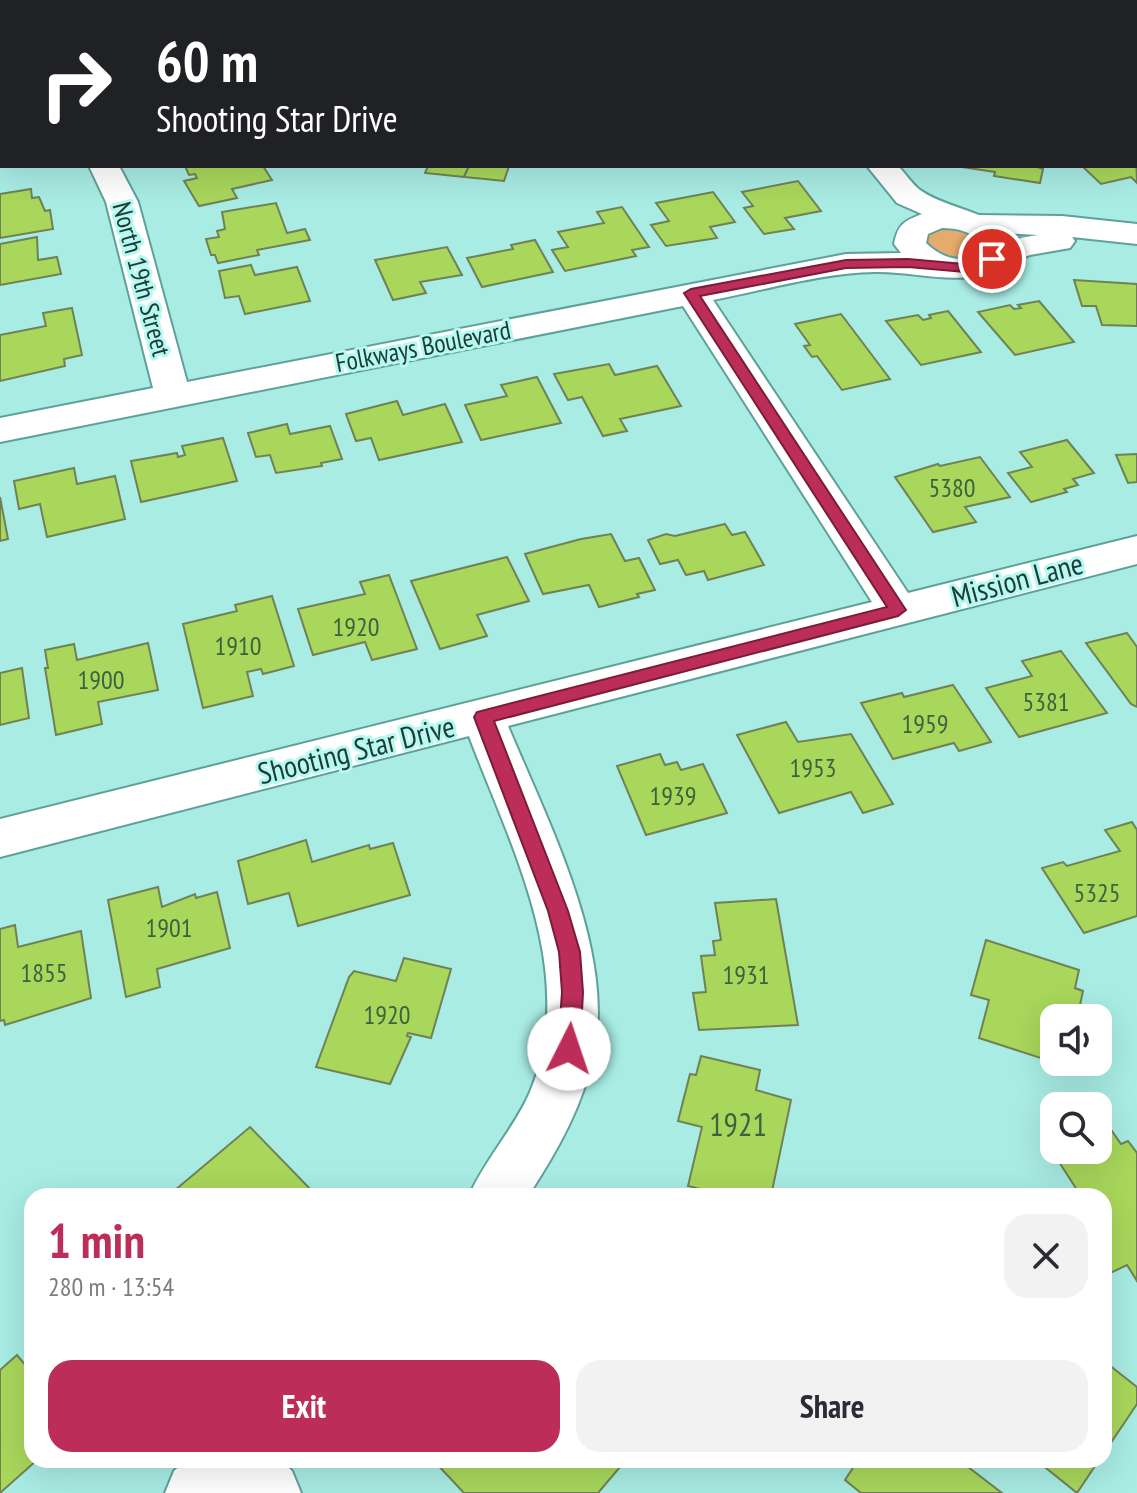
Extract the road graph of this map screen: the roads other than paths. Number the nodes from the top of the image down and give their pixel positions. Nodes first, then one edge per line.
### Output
1 (105, 168) edge
2 (884, 168) edge
3 (908, 196) junction
4 (968, 222) junction
5 (911, 232) junction
6 (1137, 234) edge
7 (992, 259) junction
8 (846, 264) junction
9 (940, 265) junction
10 (691, 293) junction
11 (173, 395) junction
12 (0, 430) edge
13 (1137, 550) edge
14 (898, 610) junction
15 (483, 717) junction
16 (0, 838) edge
17 (502, 1188) edge
18 (223, 1468) edge
19 (247, 1468) edge
20 (196, 1493) edge
21 (270, 1493) edge

1 - 11 street, North 19th Street
2 - 3 street
3 - 4 street
3 - 5 street
4 - 5 street, Folkways Boulevard
4 - 6 street
4 - 7 street
5 - 8 street, Folkways Boulevard
5 - 9 street
6 - 7 street
7 - 9 street, Folkways Boulevard
8 - 9 street, Folkways Boulevard
8 - 10 street, Folkways Boulevard
10 - 11 street, Folkways Boulevard
10 - 14 street
11 - 12 street, Folkways Boulevard
13 - 14 street, Mission Lane
14 - 15 street, Shooting Star Drive
15 - 16 street, Shooting Star Drive
15 - 17 street
18 - 20 street
19 - 21 street

